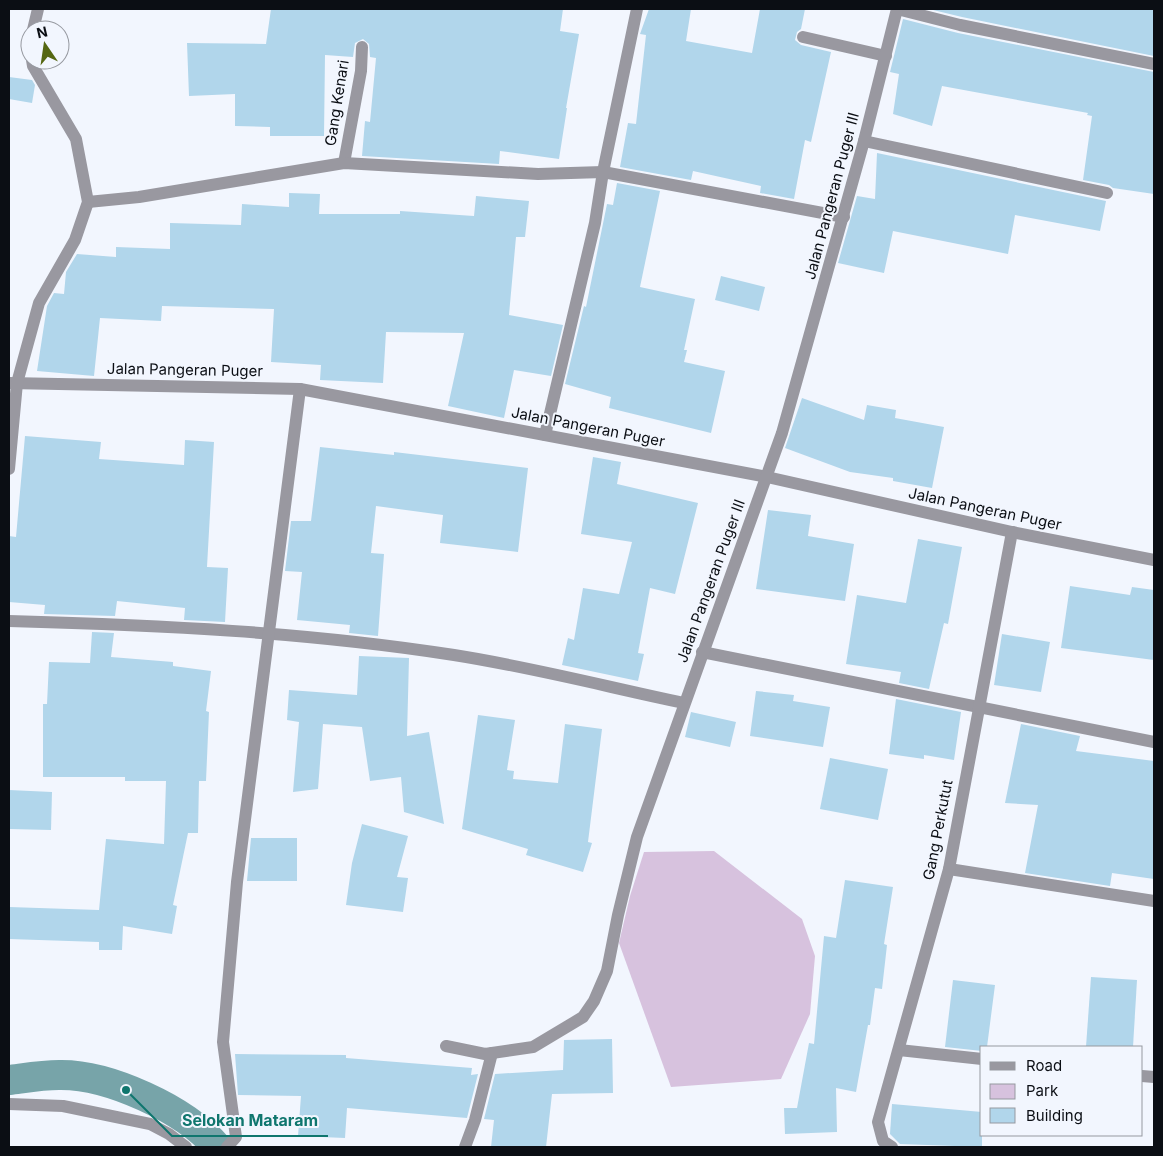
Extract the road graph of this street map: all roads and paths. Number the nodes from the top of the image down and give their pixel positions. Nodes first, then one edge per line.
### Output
1 (637, 9) edge
2 (897, 9) edge
3 (803, 37) dead end
4 (362, 47) dead end
5 (886, 56) junction
6 (1154, 64) edge
7 (35, 70) edge
8 (864, 141) junction
9 (344, 163) junction
10 (603, 172) junction
11 (1107, 193) dead end
12 (88, 202) junction
13 (844, 217) junction
14 (13, 383) edge
15 (300, 389) junction
16 (545, 435) junction
17 (9, 470) edge
18 (768, 477) junction
19 (1012, 532) junction
20 (1154, 560) edge
21 (9, 621) edge
22 (268, 633) junction
23 (702, 652) junction
24 (684, 703) junction
25 (978, 707) junction
26 (1154, 742) edge
27 (949, 869) junction
28 (1154, 901) edge
29 (446, 1046) dead end
30 (899, 1050) junction
31 (492, 1053) junction
32 (980, 1059) edge
33 (9, 1104) edge
34 (234, 1144) edge
35 (186, 1147) edge
36 (465, 1147) edge
37 (892, 1147) edge

1 - 10 street
2 - 5 street, Jalan Pangeran Puger III
2 - 6 street
3 - 5 street
4 - 9 street, Gang Kenari
5 - 8 street, Jalan Pangeran Puger III
7 - 12 street
8 - 11 street
8 - 13 street, Jalan Pangeran Puger III
9 - 10 street
9 - 12 street
10 - 13 street
10 - 16 street
12 - 14 street
13 - 18 street, Jalan Pangeran Puger III
14 - 15 street, Jalan Pangeran Puger
14 - 17 street
15 - 16 street, Jalan Pangeran Puger
15 - 22 street
16 - 18 street, Jalan Pangeran Puger
18 - 19 street, Jalan Pangeran Puger
18 - 23 street, Jalan Pangeran Puger III
19 - 20 street, Jalan Pangeran Puger
19 - 25 street, Gang Perkutut
21 - 22 street
22 - 24 street
22 - 34 street
23 - 24 street, Jalan Pangeran Puger III
23 - 25 street
24 - 31 street, Jalan Pangeran Puger III
25 - 26 street
25 - 27 street, Gang Perkutut
27 - 28 street
27 - 30 street, Gang Perkutut
29 - 31 street, Jalan Pangeran Puger III
30 - 32 street
30 - 37 street, Gang Perkutut
31 - 36 street
33 - 35 street

